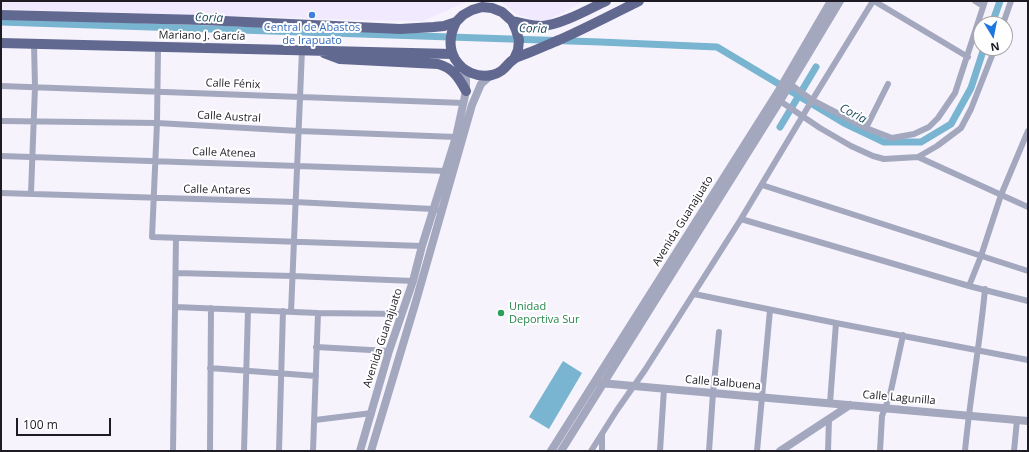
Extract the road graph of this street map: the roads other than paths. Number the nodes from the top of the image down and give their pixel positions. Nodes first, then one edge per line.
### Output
1 (606, 1) edge
2 (639, 1) edge
3 (831, 1) edge
4 (840, 1) edge
5 (873, 1) edge
6 (975, 1) edge
7 (1011, 1) edge
8 (984, 4) edge
9 (1, 15) edge
10 (1006, 16) edge
11 (514, 25) junction
12 (454, 26) junction
13 (1, 43) edge
14 (34, 44) junction
15 (158, 48) junction
16 (302, 50) junction
17 (316, 50) junction
18 (451, 50) junction
19 (516, 55) junction
20 (992, 56) edge
21 (968, 58) junction
22 (464, 69) junction
23 (491, 75) junction
24 (787, 84) junction
25 (888, 84) dead end
26 (1, 86) edge
27 (35, 87) junction
28 (466, 91) junction
29 (158, 92) junction
30 (300, 97) junction
31 (781, 99) junction
32 (810, 100) junction
33 (464, 103) junction
34 (802, 115) junction
35 (1, 121) edge
36 (33, 121) junction
37 (157, 123) junction
38 (866, 128) junction
39 (299, 131) junction
40 (1028, 131) edge
41 (456, 137) junction
42 (1, 156) edge
43 (32, 156) junction
44 (918, 157) junction
45 (155, 161) junction
46 (297, 166) junction
47 (446, 171) junction
48 (762, 185) junction
49 (1, 193) edge
50 (31, 193) junction
51 (1001, 195) junction
52 (153, 198) junction
53 (295, 202) junction
54 (1028, 207) edge
55 (437, 210) junction
56 (741, 219) junction
57 (176, 238) junction
58 (294, 242) junction
59 (422, 246) junction
60 (981, 256) junction
61 (1028, 271) edge
62 (176, 273) junction
63 (292, 276) junction
64 (413, 281) junction
65 (969, 286) junction
66 (985, 289) junction
67 (694, 294) junction
68 (1028, 301) edge
69 (176, 307) junction
70 (211, 308) junction
71 (248, 310) junction
72 (770, 310) junction
73 (283, 311) junction
74 (291, 312) junction
75 (318, 313) junction
76 (402, 314) junction
77 (836, 323) junction
78 (719, 332) dead end
79 (903, 336) junction
80 (316, 348) junction
81 (389, 351) junction
82 (978, 351) junction
83 (1028, 360) edge
84 (210, 368) junction
85 (246, 371) junction
86 (281, 374) junction
87 (316, 376) junction
88 (594, 382) junction
89 (603, 383) junction
90 (635, 386) junction
91 (664, 389) junction
92 (713, 393) junction
93 (762, 397) junction
94 (830, 403) junction
95 (850, 405) junction
96 (884, 408) junction
97 (372, 413) junction
98 (968, 416) junction
99 (829, 419) junction
100 (314, 420) junction
101 (1017, 420) junction
102 (1028, 421) edge
103 (366, 428) junction
104 (378, 431) junction
105 (602, 434) junction
106 (784, 450) edge
107 (173, 451) edge
108 (210, 451) edge
109 (244, 451) edge
110 (279, 451) edge
111 (313, 451) edge
112 (360, 451) edge
113 (371, 451) edge
114 (551, 451) edge
115 (561, 451) edge
116 (591, 451) edge
117 (602, 451) edge
118 (660, 451) edge
119 (709, 451) edge
120 (757, 451) edge
121 (828, 451) edge
122 (880, 451) edge
123 (965, 451) edge
124 (1014, 451) edge

1 - 11 main road
2 - 19 main road
3 - 24 street, Avenida Guanajuato
4 - 24 street, Avenida Guanajuato
5 - 21 street
5 - 32 street
6 - 8 street
7 - 10 street
8 - 21 street
9 - 12 main road
11 - 12 main road
11 - 19 main road
12 - 18 main road
13 - 14 main road, Mariano J. García
14 - 15 main road, Mariano J. García
14 - 27 street
15 - 16 main road, Mariano J. García
15 - 29 street
16 - 17 main road, Mariano J. García
16 - 30 street
17 - 18 main road, Mariano J. García
17 - 28 main road
18 - 22 main road
19 - 23 main road
20 - 44 street
21 - 38 street
22 - 23 main road
22 - 28 street, Avenida Guanajuato
23 - 55 street, Avenida Guanajuato
24 - 31 street, Avenida Guanajuato
24 - 32 street
25 - 38 street
26 - 27 street, Calle Fénix
27 - 29 street, Calle Fénix
27 - 36 street
28 - 33 street, Avenida Guanajuato
29 - 30 street, Calle Fénix
29 - 37 street
30 - 33 street, Calle Fénix
30 - 39 street
31 - 34 street
31 - 88 street, Avenida Guanajuato
31 - 89 street, Avenida Guanajuato
32 - 34 street
32 - 38 street
33 - 41 street, Avenida Guanajuato
34 - 44 street
34 - 48 street
35 - 36 street, Calle Austral
36 - 37 street, Calle Austral
36 - 43 street
37 - 39 street, Calle Austral
37 - 45 street
39 - 41 street, Calle Austral
39 - 46 street
40 - 51 street
41 - 47 street, Avenida Guanajuato
42 - 43 street, Calle Atenea
43 - 45 street, Calle Atenea
43 - 50 street
44 - 51 street
45 - 46 street, Calle Atenea
45 - 52 street
46 - 47 street, Calle Atenea
46 - 53 street
47 - 55 street, Avenida Guanajuato
48 - 56 street
48 - 60 street
49 - 50 street, Calle Antares
50 - 52 street, Calle Antares
51 - 54 street
51 - 60 street
52 - 53 street, Calle Antares
52 - 57 street
53 - 55 street, Calle Antares
53 - 58 street
55 - 59 street, Avenida Guanajuato
55 - 104 street, Avenida Guanajuato
56 - 65 street
56 - 67 street
57 - 58 street
57 - 62 street
58 - 59 street
58 - 63 street
59 - 64 street, Avenida Guanajuato
60 - 61 street
60 - 65 street
62 - 63 street
62 - 69 street
63 - 64 street
63 - 74 street
64 - 76 street, Avenida Guanajuato
65 - 66 street
66 - 68 street
66 - 82 street
67 - 72 street
67 - 90 street
69 - 70 street
69 - 107 street
70 - 71 street
70 - 84 street
71 - 73 street
71 - 85 street
72 - 77 street
72 - 93 street
73 - 74 street
73 - 86 street
74 - 75 street
75 - 76 street
75 - 80 street
76 - 81 street, Avenida Guanajuato
77 - 79 street
77 - 94 street
78 - 92 street
79 - 82 street
79 - 96 street
80 - 81 street
80 - 87 street
81 - 97 street, Avenida Guanajuato
82 - 83 street
82 - 98 street
84 - 85 street
84 - 108 street
85 - 86 street
85 - 109 street
86 - 87 street
86 - 110 street
87 - 100 street
88 - 89 street, Calle Balbuena
88 - 114 street, Avenida Guanajuato
89 - 90 street, Calle Balbuena
89 - 115 street, Avenida Guanajuato
90 - 91 street, Calle Balbuena
90 - 105 street
91 - 92 street, Calle Balbuena
91 - 118 street
92 - 93 street, Calle Balbuena
92 - 119 street
93 - 94 street, Calle Balbuena
93 - 120 street
94 - 95 street, Calle Balbuena
95 - 96 street, Calle Lagunilla
95 - 99 street, Calle Lagunilla
96 - 98 street, Calle Lagunilla
96 - 122 street
97 - 100 street
97 - 103 street, Avenida Guanajuato
98 - 101 street, Calle Lagunilla
98 - 123 street
99 - 106 street, Calle Lagunilla
99 - 121 street
100 - 111 street
101 - 102 street, Calle Lagunilla
101 - 124 street
103 - 104 street
103 - 112 street, Avenida Guanajuato
104 - 113 street, Avenida Guanajuato
105 - 116 street
105 - 117 street

